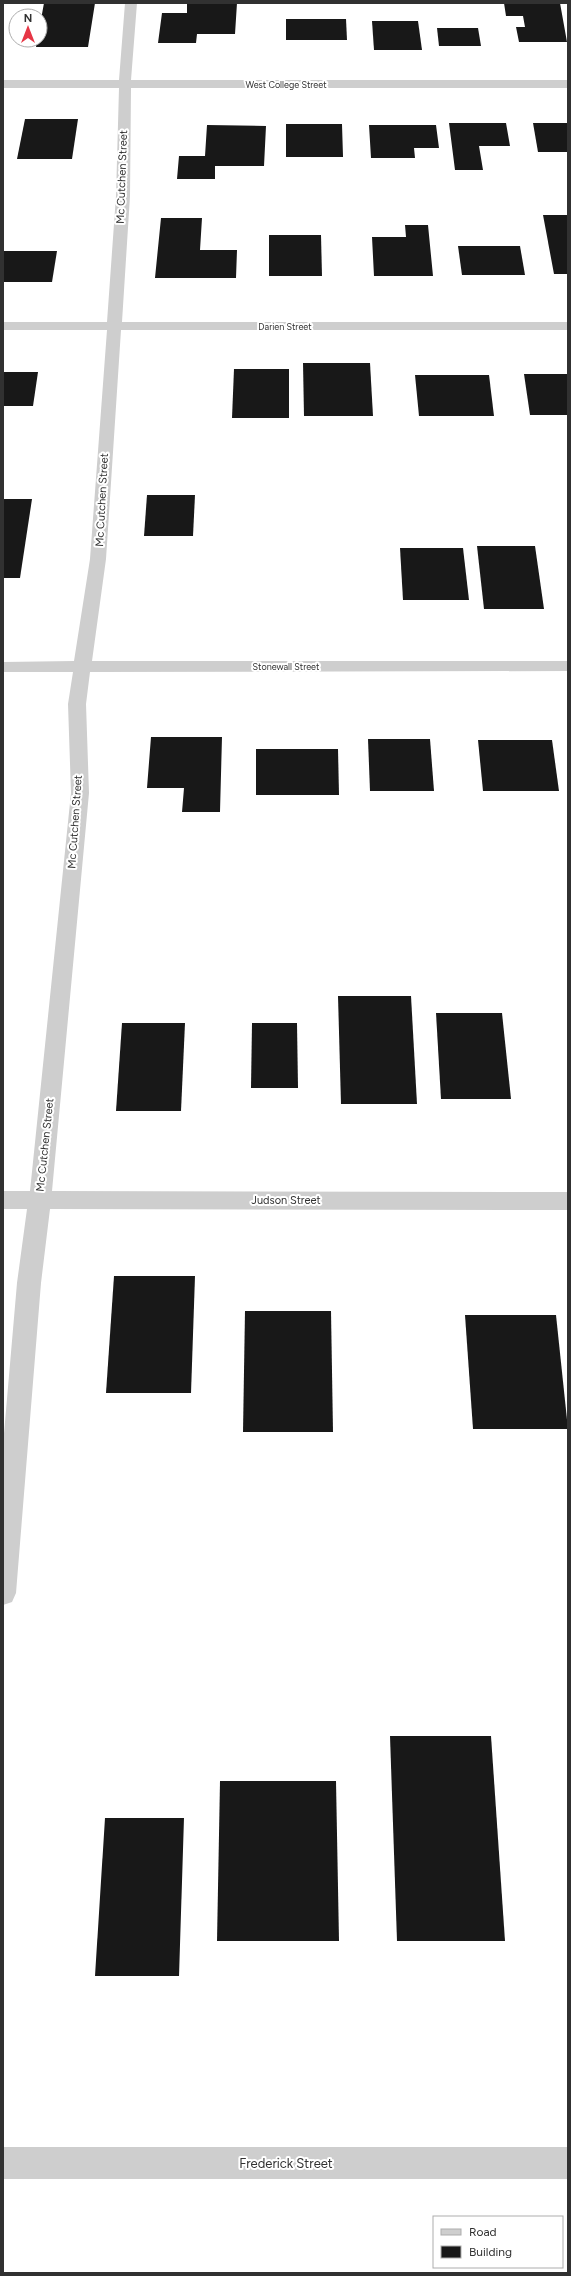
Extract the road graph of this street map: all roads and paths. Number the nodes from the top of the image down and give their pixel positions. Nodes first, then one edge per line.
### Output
1 (131, 3) edge
2 (3, 84) edge
3 (125, 84) junction
4 (568, 84) edge
5 (3, 326) edge
6 (112, 326) junction
7 (568, 326) edge
8 (568, 666) edge
9 (3, 667) edge
10 (83, 667) junction
11 (3, 1200) edge
12 (40, 1200) junction
13 (568, 1201) edge
14 (3, 1593) edge
15 (3, 2163) edge
16 (568, 2164) edge

1 - 3 street, Mc Cutchen Street
2 - 3 street, West College Street
3 - 4 street, West College Street
3 - 6 street, Mc Cutchen Street
5 - 6 street, Darien Street
6 - 7 street, Darien Street
6 - 10 street, Mc Cutchen Street
8 - 10 street, Stonewall Street
9 - 10 street, Stonewall Street
10 - 12 street, Mc Cutchen Street
11 - 12 street, Judson Street
12 - 13 street, Judson Street
12 - 14 street, Mc Cutchen Street
15 - 16 street, Frederick Street

